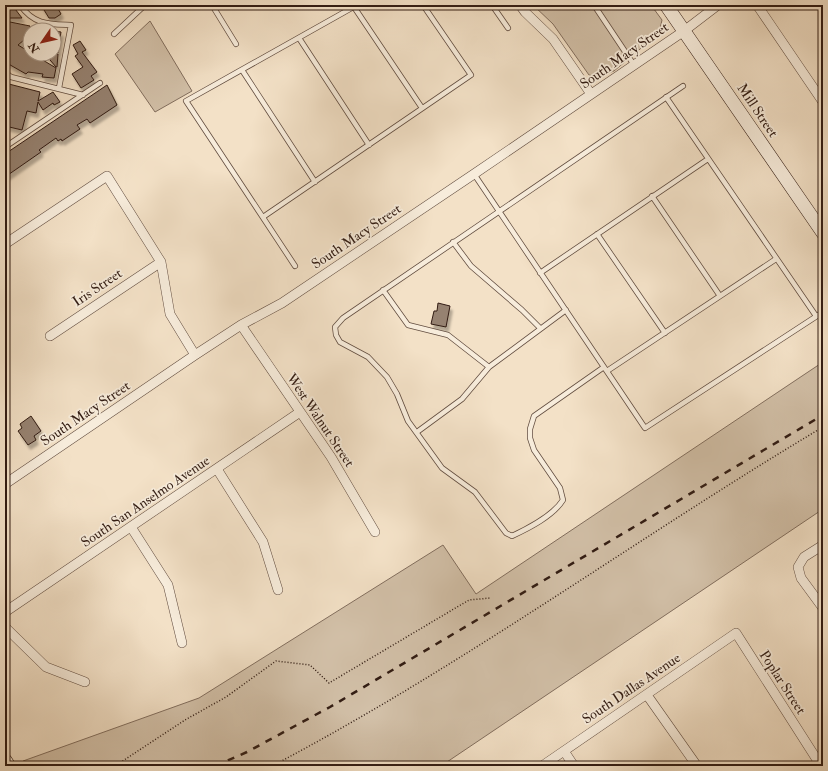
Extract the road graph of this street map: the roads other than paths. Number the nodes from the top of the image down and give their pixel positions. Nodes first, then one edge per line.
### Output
1 (20, 5) edge
2 (145, 5) edge
3 (212, 5) edge
4 (423, 5) edge
5 (492, 5) edge
6 (520, 5) edge
7 (594, 5) edge
8 (666, 5) edge
9 (718, 5) edge
10 (757, 5) edge
11 (355, 6) edge
12 (508, 28) dead end
13 (684, 31) junction
14 (114, 34) dead end
15 (299, 38) junction
16 (236, 44) dead end
17 (634, 65) junction
18 (242, 70) junction
19 (5, 72) edge
20 (100, 83) dead end
21 (683, 86) dead end
22 (59, 88) junction
23 (591, 94) junction
24 (83, 95) junction
25 (666, 97) junction
26 (823, 102) edge
27 (422, 108) junction
28 (369, 145) junction
29 (5, 147) edge
30 (708, 159) junction
31 (474, 174) junction
32 (315, 182) junction
33 (652, 196) junction
34 (499, 211) junction
35 (263, 217) junction
36 (823, 233) edge
37 (597, 234) junction
38 (454, 242) junction
39 (5, 244) edge
40 (776, 259) junction
41 (161, 262) junction
42 (295, 266) dead end
43 (540, 273) junction
44 (383, 290) junction
45 (720, 296) junction
46 (566, 310) junction
47 (823, 312) edge
48 (816, 316) junction
49 (241, 325) junction
50 (540, 328) junction
51 (665, 333) junction
52 (50, 336) dead end
53 (195, 355) junction
54 (489, 367) junction
55 (604, 367) junction
56 (607, 371) junction
57 (300, 412) junction
58 (417, 432) junction
59 (217, 470) junction
60 (5, 484) edge
61 (132, 527) junction
62 (375, 532) dead end
63 (823, 544) edge
64 (278, 590) dead end
65 (823, 608) edge
66 (5, 612) edge
67 (5, 627) edge
68 (736, 633) joint
69 (182, 643) dead end
70 (85, 682) dead end
71 (647, 695) junction
72 (564, 751) junction
73 (5, 760) edge
74 (9, 766) edge
75 (542, 766) edge
76 (574, 766) edge
77 (697, 766) edge
78 (821, 766) edge

1 - 22 lane
2 - 14 lane
3 - 16 lane
4 - 27 lane
5 - 12 lane
6 - 23 street
7 - 17 lane
8 - 13 main road, Mill Street
9 - 13 street, South Macy Street
10 - 26 street
11 - 15 lane
11 - 27 lane
13 - 17 street, South Macy Street
13 - 36 main road, Mill Street
15 - 18 lane
15 - 28 lane
17 - 23 street, South Macy Street
18 - 32 lane
18 - 35 lane
19 - 22 lane
20 - 24 lane
21 - 25 lane
22 - 24 lane
23 - 31 street, South Macy Street
24 - 29 lane
25 - 30 lane
25 - 34 lane
27 - 28 lane
28 - 32 lane
30 - 33 lane
30 - 40 lane
31 - 34 lane
31 - 49 street, South Macy Street
32 - 35 lane
33 - 37 lane
33 - 45 lane
34 - 38 lane
34 - 43 lane
35 - 42 lane
37 - 43 lane
37 - 51 lane
38 - 44 lane
38 - 50 lane
39 - 41 street
40 - 45 lane
40 - 48 lane
41 - 52 street, Iris Street
41 - 53 street
43 - 46 lane
44 - 54 lane
44 - 58 lane
45 - 51 lane
46 - 50 lane
46 - 55 lane
47 - 48 lane
48 - 56 lane
49 - 53 street, South Macy Street
49 - 57 street, West Walnut Street
50 - 54 lane
51 - 56 lane
53 - 60 street, South Macy Street
54 - 58 lane
55 - 56 lane
55 - 58 lane
57 - 59 street, South San Anselmo Avenue
57 - 62 street, West Walnut Street
59 - 61 street, South San Anselmo Avenue
59 - 64 street
61 - 66 street, South San Anselmo Avenue
61 - 69 street
63 - 65 street
67 - 70 street
68 - 71 street, South Dallas Avenue
68 - 78 street, Poplar Street
71 - 72 street, South Dallas Avenue
71 - 77 street
72 - 75 street, South Dallas Avenue
72 - 76 street
73 - 74 main road

